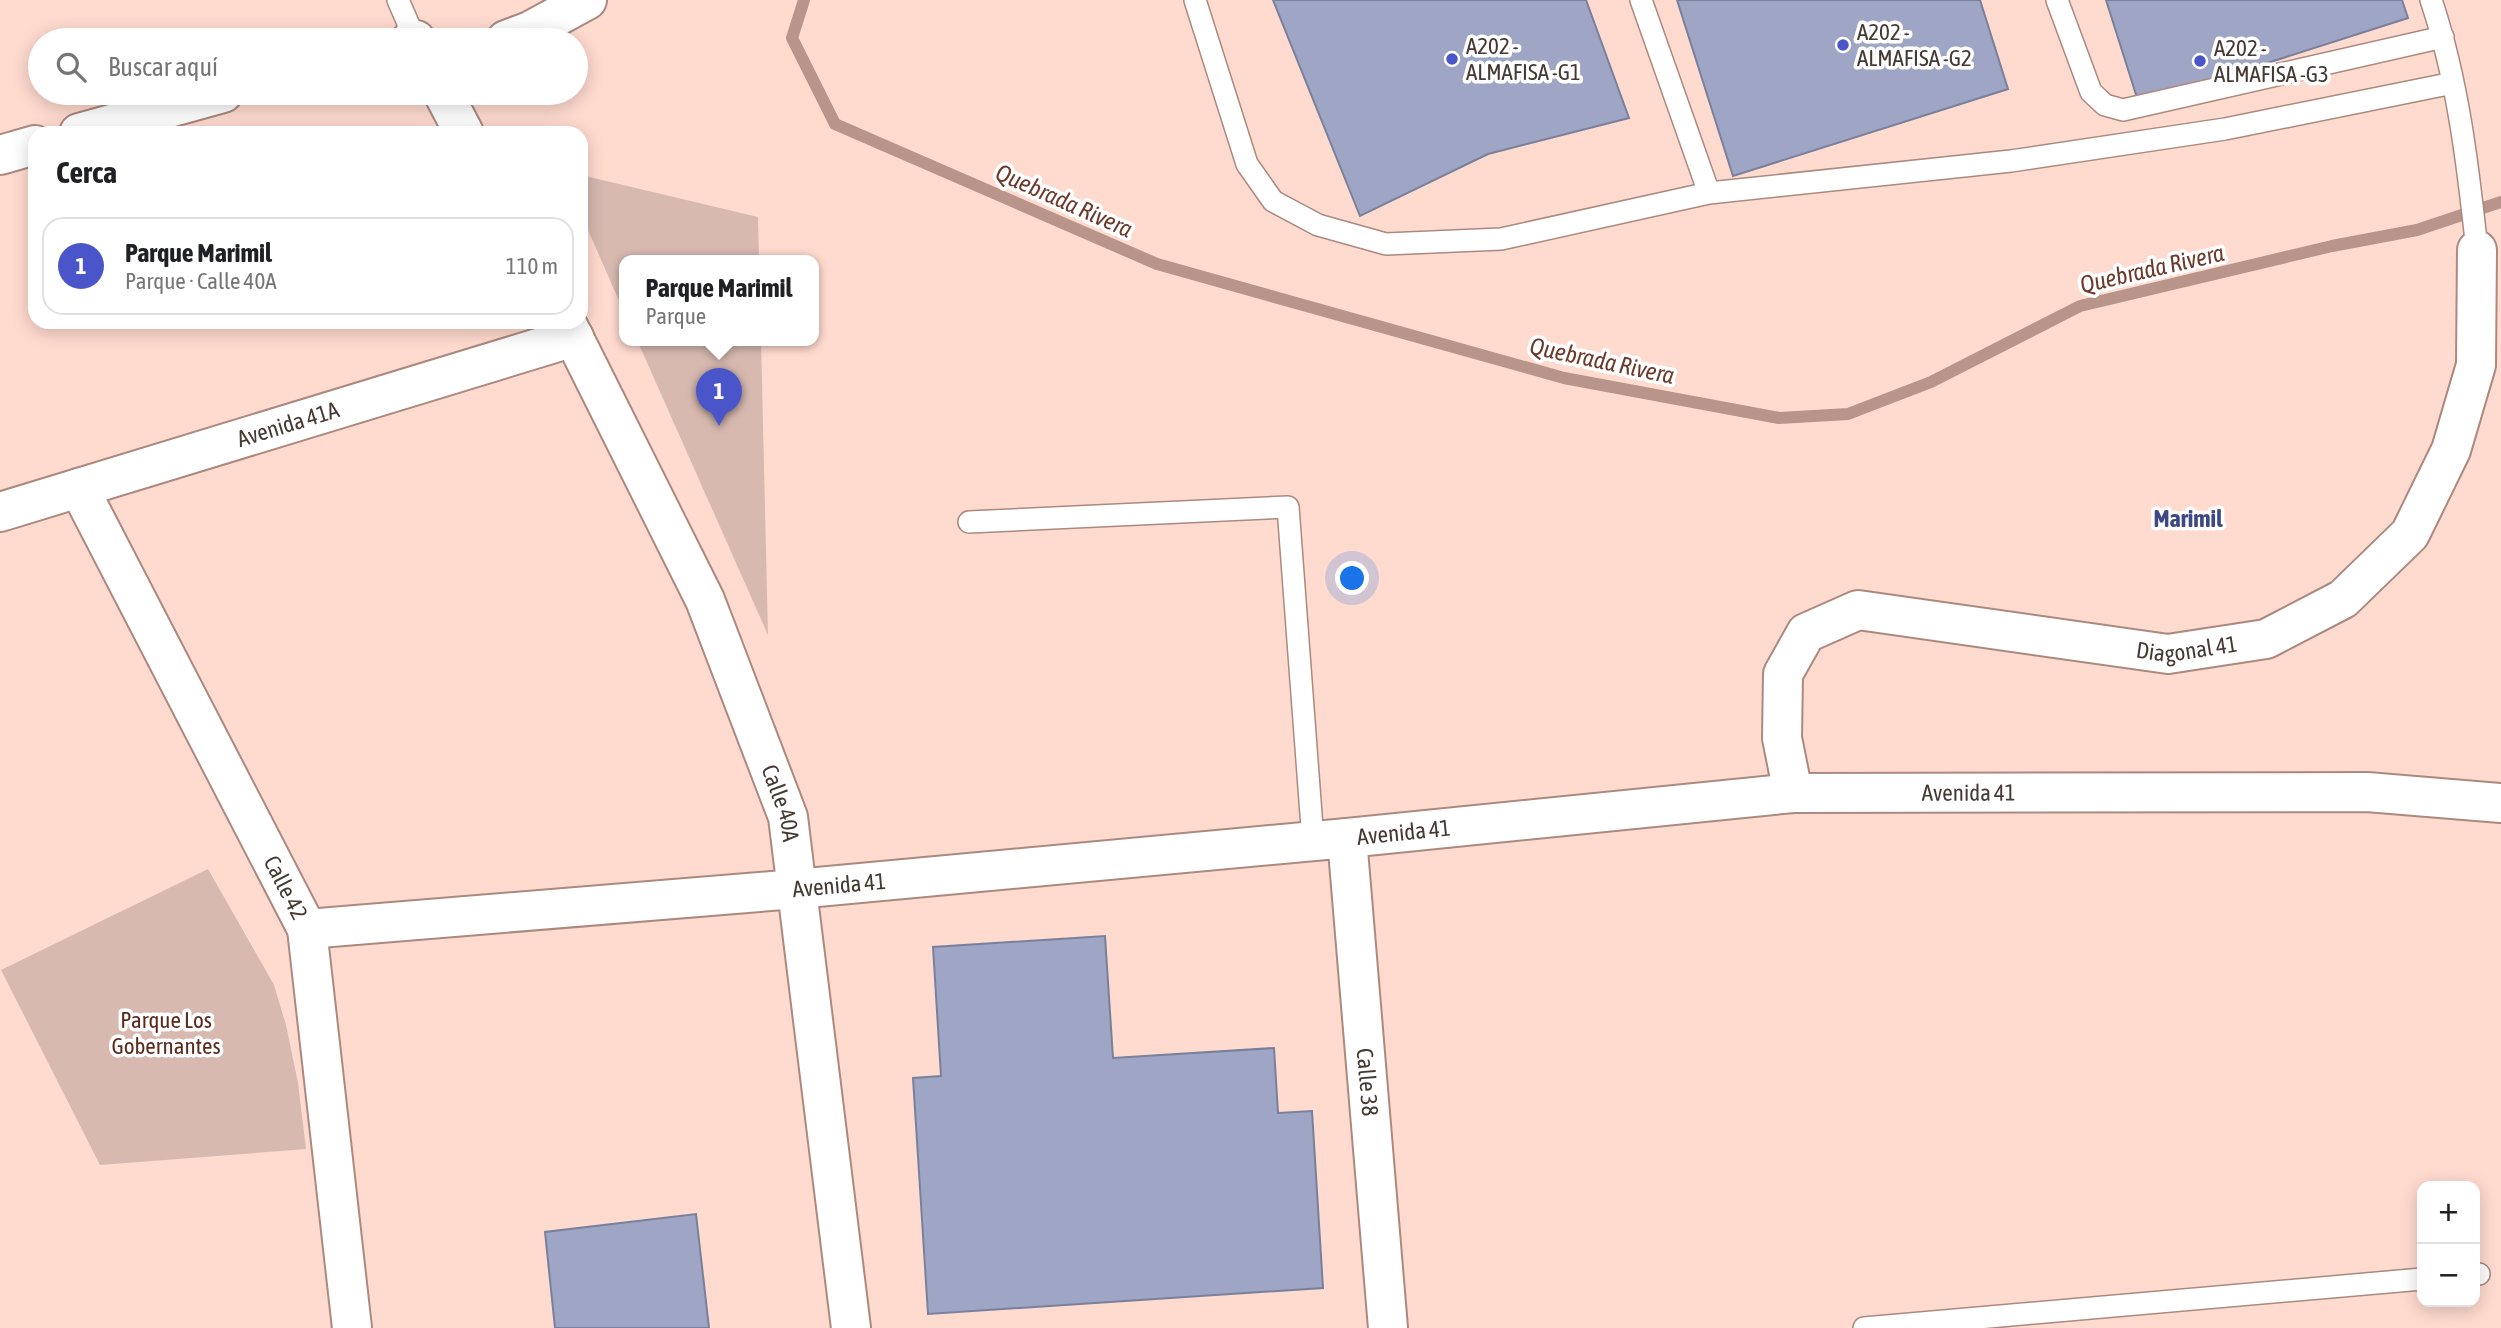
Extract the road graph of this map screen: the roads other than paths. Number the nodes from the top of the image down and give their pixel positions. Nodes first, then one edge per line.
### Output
1 (398, 0) edge
2 (587, 0) edge
3 (1195, 0) edge
4 (1641, 0) edge
5 (2057, 0) edge
6 (2431, 0) edge
7 (409, 28) edge
8 (537, 28) edge
9 (2443, 37) junction
10 (2453, 83) junction
11 (180, 105) edge
12 (449, 105) edge
13 (104, 126) edge
14 (460, 126) edge
15 (28, 147) edge
16 (0, 155) edge
17 (1709, 193) junction
18 (2477, 250) joint
19 (570, 330) edge
20 (79, 488) junction
21 (0, 512) edge
22 (969, 522) dead end
23 (1793, 793) junction
24 (2501, 803) edge
25 (1330, 839) junction
26 (796, 889) junction
27 (307, 929) junction
28 (2417, 1279) edge
29 (352, 1328) edge
30 (851, 1328) edge
31 (1388, 1328) edge
32 (1864, 1328) edge

1 - 7 lane
2 - 8 street
3 - 17 lane
4 - 17 lane
5 - 9 lane
6 - 9 lane
9 - 10 lane
10 - 17 lane
10 - 18 lane
11 - 13 street
12 - 14 street
15 - 16 street
18 - 23 street, Diagonal 41
19 - 20 street, Avenida 41A
19 - 26 street, Calle 40A
20 - 21 street, Avenida 41A
20 - 27 street, Calle 42
22 - 25 lane
23 - 24 street, Avenida 41
23 - 25 street, Avenida 41
25 - 26 street, Avenida 41
25 - 31 street, Calle 38
26 - 27 street, Avenida 41
26 - 30 street, Calle 40A
27 - 29 street, Calle 42
28 - 32 lane

